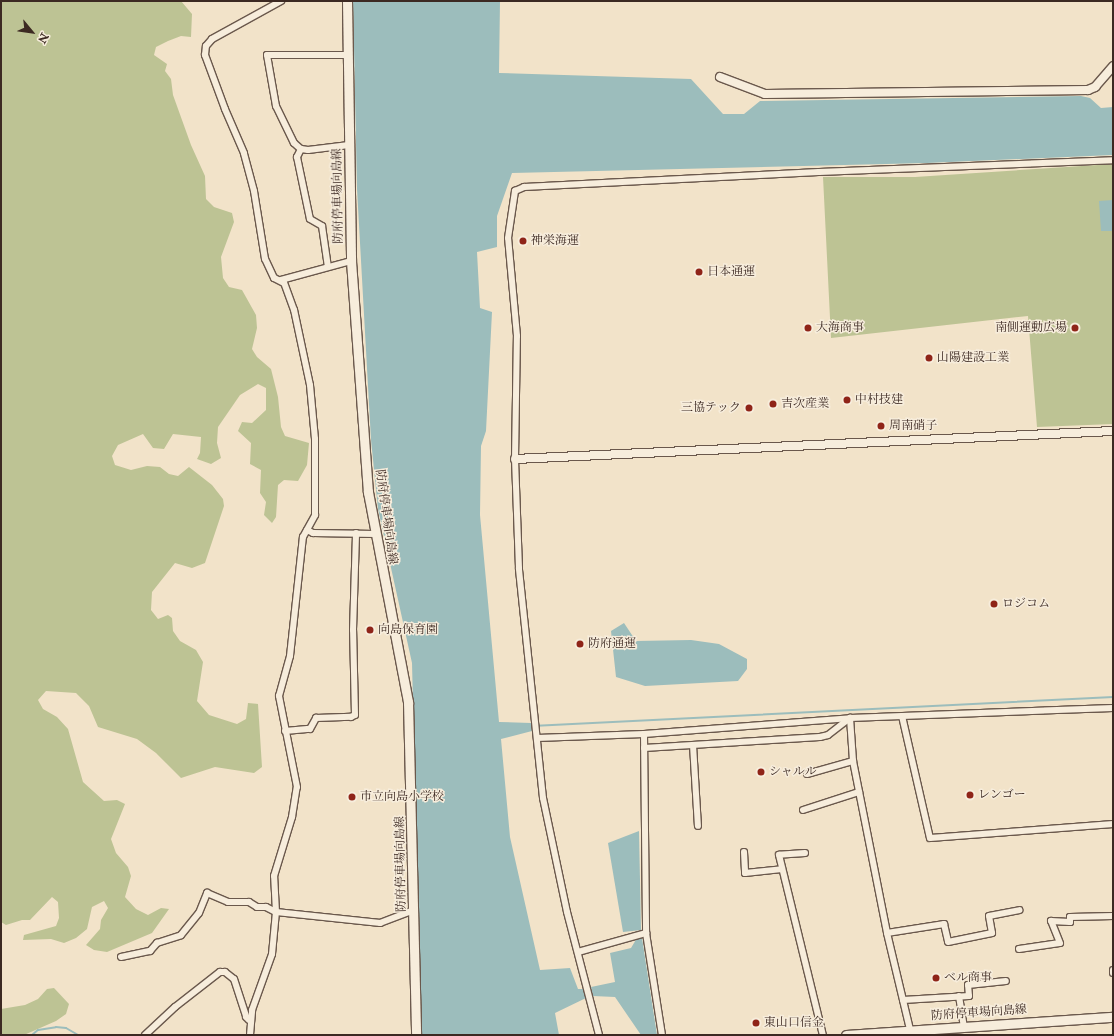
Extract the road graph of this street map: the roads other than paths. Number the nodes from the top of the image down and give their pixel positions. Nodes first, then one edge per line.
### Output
1 (281, 1) edge
2 (347, 1) edge
3 (348, 55) junction
4 (1113, 66) edge
5 (720, 77) dead end
6 (349, 145) junction
7 (301, 149) junction
8 (1113, 160) edge
9 (350, 261) junction
10 (328, 267) junction
11 (281, 280) junction
12 (1113, 431) edge
13 (515, 459) junction
14 (307, 530) junction
15 (356, 533) junction
16 (375, 534) junction
17 (1113, 708) edge
18 (902, 716) junction
19 (850, 718) junction
20 (285, 731) junction
21 (644, 734) junction
22 (537, 738) junction
23 (693, 744) junction
24 (644, 748) junction
25 (853, 761) junction
26 (807, 774) dead end
27 (859, 792) junction
28 (803, 810) dead end
29 (1113, 824) edge
30 (698, 826) dead end
31 (744, 852) dead end
32 (805, 853) dead end
33 (782, 869) junction
34 (414, 910) junction
35 (1019, 910) dead end
36 (276, 912) junction
37 (1113, 916) edge
38 (646, 933) junction
39 (887, 934) junction
40 (1020, 949) dead end
41 (578, 952) junction
42 (121, 958) dead end
43 (1006, 981) dead end
44 (959, 996) junction
45 (903, 1000) junction
46 (1113, 1017) edge
47 (249, 1020) junction
48 (964, 1026) junction
49 (911, 1032) edge
50 (145, 1035) edge
51 (250, 1035) edge
52 (416, 1035) edge
53 (599, 1035) edge
54 (662, 1035) edge
55 (822, 1035) edge
56 (846, 1035) edge

1 - 11 street
2 - 3 main road, 防府停車場向島線
3 - 6 main road, 防府停車場向島線
3 - 7 street
4 - 5 street
6 - 7 street
6 - 9 main road, 防府停車場向島線
7 - 10 street
8 - 13 street
9 - 10 street
9 - 16 main road, 防府停車場向島線
10 - 11 street
11 - 14 street
12 - 13 street
13 - 22 street
14 - 15 street
14 - 20 street
15 - 16 street
15 - 20 street
16 - 34 main road, 防府停車場向島線
17 - 18 street
18 - 19 street
18 - 29 street
19 - 21 street
19 - 23 street
19 - 25 street
20 - 36 street
21 - 22 street
21 - 24 street
22 - 41 street
23 - 24 street
23 - 30 street
24 - 38 street
25 - 26 street
25 - 27 street
27 - 28 street
27 - 39 street
31 - 33 street
32 - 33 street
33 - 55 street
34 - 36 street
34 - 52 main road, 防府停車場向島線
35 - 39 street
36 - 42 street
36 - 47 street
37 - 40 street
38 - 41 street
38 - 54 street
39 - 45 street
41 - 53 street
43 - 44 street
44 - 45 street
44 - 48 street
45 - 49 street
46 - 48 main road, 防府停車場向島線
47 - 50 street
47 - 51 street
48 - 49 main road, 防府停車場向島線
49 - 56 main road, 防府停車場向島線

